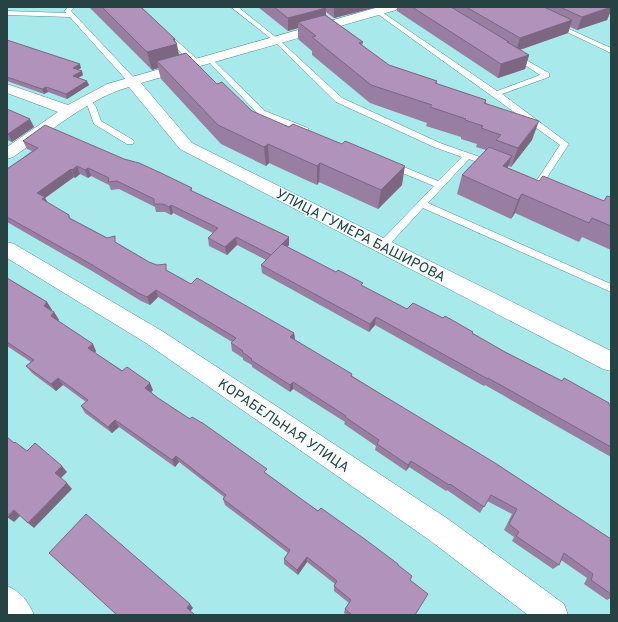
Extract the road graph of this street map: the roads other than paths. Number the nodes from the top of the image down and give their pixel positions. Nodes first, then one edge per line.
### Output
1 (71, 7) edge
2 (234, 7) edge
3 (392, 7) edge
4 (377, 11) junction
5 (7, 13) edge
6 (72, 15) junction
7 (548, 20) edge
8 (159, 27) edge
9 (276, 40) junction
10 (507, 51) edge
11 (611, 51) edge
12 (209, 59) junction
13 (196, 63) junction
14 (132, 81) junction
15 (7, 88) edge
16 (496, 94) junction
17 (87, 101) junction
18 (69, 111) junction
19 (314, 134) edge
20 (130, 142) dead end
21 (7, 154) edge
22 (468, 156) junction
23 (381, 161) edge
24 (496, 166) edge
25 (539, 183) edge
26 (440, 185) junction
27 (423, 204) junction
28 (383, 245) junction
29 (7, 249) edge
30 (611, 288) edge
31 (611, 362) edge
32 (7, 601) edge
33 (19, 615) edge
34 (553, 615) edge

1 - 6 lane
2 - 9 lane
3 - 4 street
4 - 9 street
4 - 16 lane
5 - 6 lane
6 - 14 lane
7 - 11 lane
8 - 13 lane
9 - 12 street
9 - 22 lane
10 - 16 lane
12 - 13 street
12 - 19 lane
13 - 14 street
14 - 17 street
14 - 28 street, УЛИЦА ГУМЕРА БАШИРОВА
15 - 18 street
16 - 25 lane
17 - 18 street
17 - 20 lane
18 - 21 street
22 - 24 lane
22 - 26 lane
23 - 26 lane
26 - 27 lane
27 - 28 lane
27 - 30 lane
28 - 31 street, УЛИЦА ГУМЕРА БАШИРОВА
29 - 34 street, КОРАБЕЛЬНАЯ УЛИЦА
32 - 33 street

